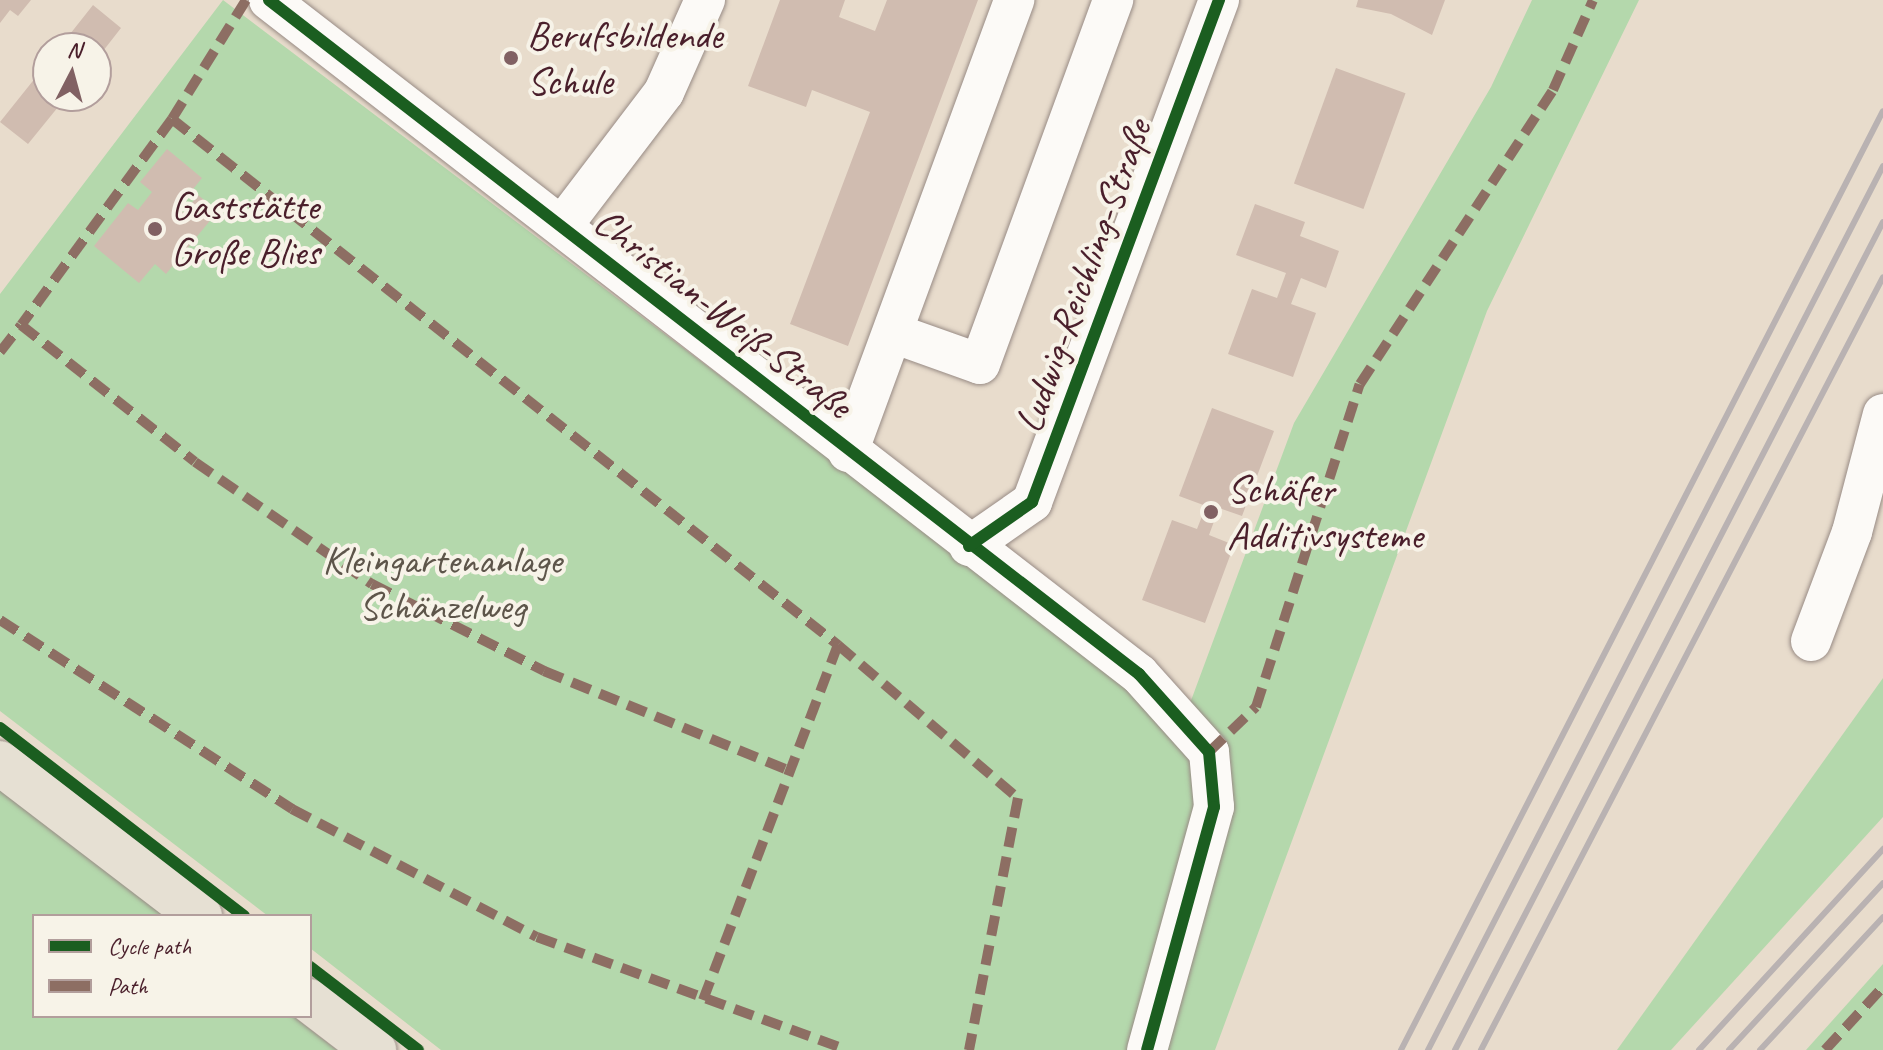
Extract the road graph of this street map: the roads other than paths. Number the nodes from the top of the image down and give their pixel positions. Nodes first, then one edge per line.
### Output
1 (269, 0) edge
2 (705, 0) edge
3 (1014, 0) edge
4 (1113, 0) edge
5 (1219, 0) edge
6 (562, 226) junction
7 (893, 333) junction
8 (1883, 414) edge
9 (848, 452) junction
10 (969, 546) junction
11 (1811, 641) dead end
12 (0, 763) edge
13 (197, 914) edge
14 (312, 1003) edge
15 (374, 1050) edge
16 (1147, 1050) edge

1 - 6 street, Christian-Weiß-Straße
2 - 6 street
3 - 7 street
4 - 7 street
5 - 10 street, Ludwig-Reichling-Straße
6 - 9 street, Christian-Weiß-Straße
7 - 9 street
8 - 11 street
9 - 10 street, Christian-Weiß-Straße
10 - 16 street, Christian-Weiß-Straße
12 - 13 main road
14 - 15 main road

